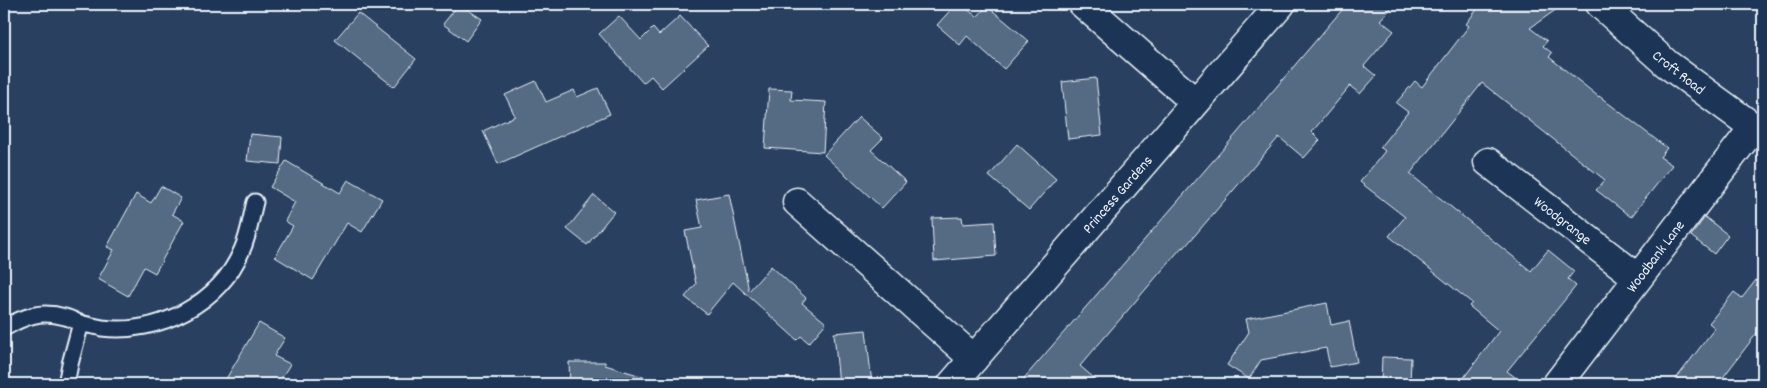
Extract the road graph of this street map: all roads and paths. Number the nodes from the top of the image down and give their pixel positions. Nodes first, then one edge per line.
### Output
1 (1084, 4) edge
2 (1282, 4) edge
3 (1602, 4) edge
4 (1195, 102) junction
5 (1758, 131) edge
6 (1488, 162) dead end
7 (255, 202) dead end
8 (797, 202) dead end
9 (1638, 278) junction
10 (81, 324) junction
11 (4, 328) edge
12 (974, 359) junction
13 (66, 384) edge
14 (952, 384) edge
15 (1557, 384) edge

1 - 4 street
2 - 4 street, Princess Gardens
3 - 5 street, Croft Road
4 - 12 street, Princess Gardens
5 - 9 street, Woodbank Lane
6 - 9 street, Woodgrange
7 - 10 lane
8 - 12 street
9 - 15 street, Woodbank Lane
10 - 11 lane
10 - 13 lane
12 - 14 street, Princess Gardens

